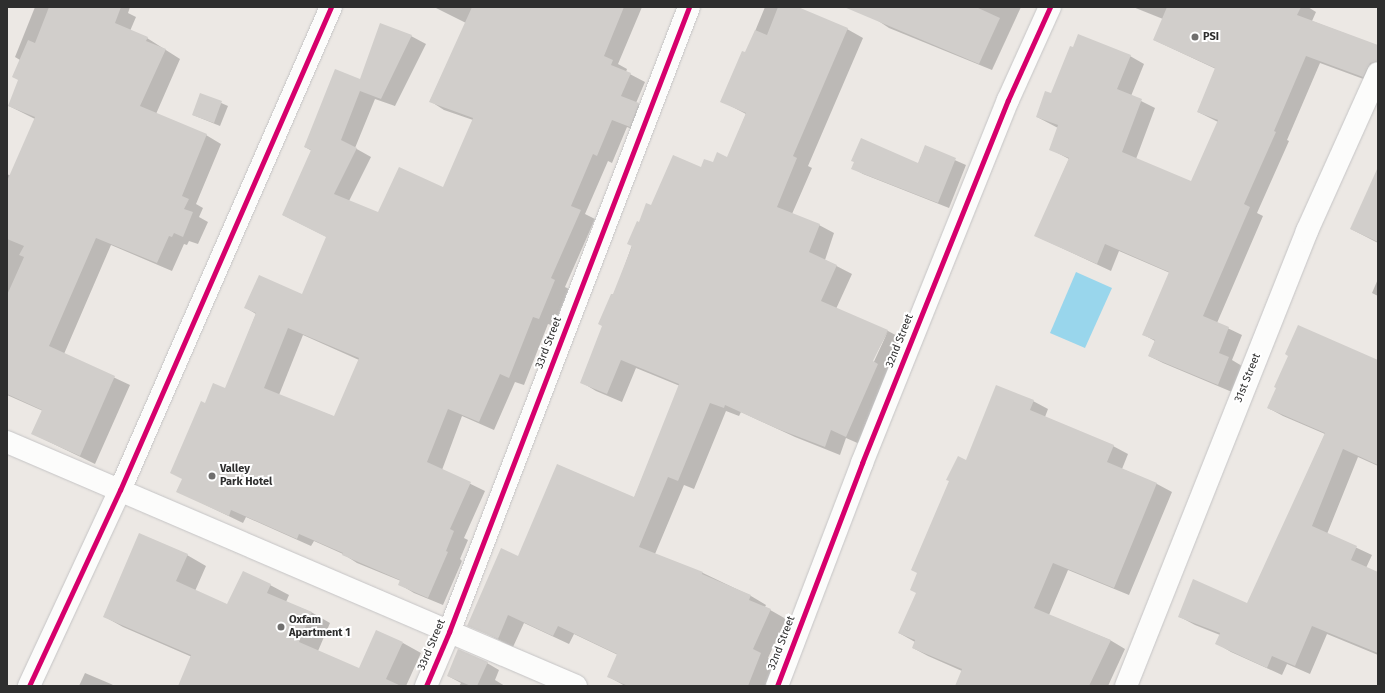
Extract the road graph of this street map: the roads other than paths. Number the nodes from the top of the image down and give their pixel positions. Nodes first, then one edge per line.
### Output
1 (331, 7) edge
2 (689, 7) edge
3 (1050, 7) edge
4 (1378, 73) edge
5 (7, 442) edge
6 (120, 490) junction
7 (449, 632) junction
8 (29, 686) edge
9 (426, 686) edge
10 (576, 686) edge
11 (777, 686) edge
12 (1126, 686) edge

1 - 6 street
2 - 7 street, 33rd Street
3 - 11 street, 32nd Street
4 - 12 street, 31st Street
5 - 6 street
6 - 7 street
6 - 8 street
7 - 9 street, 33rd Street
7 - 10 street

